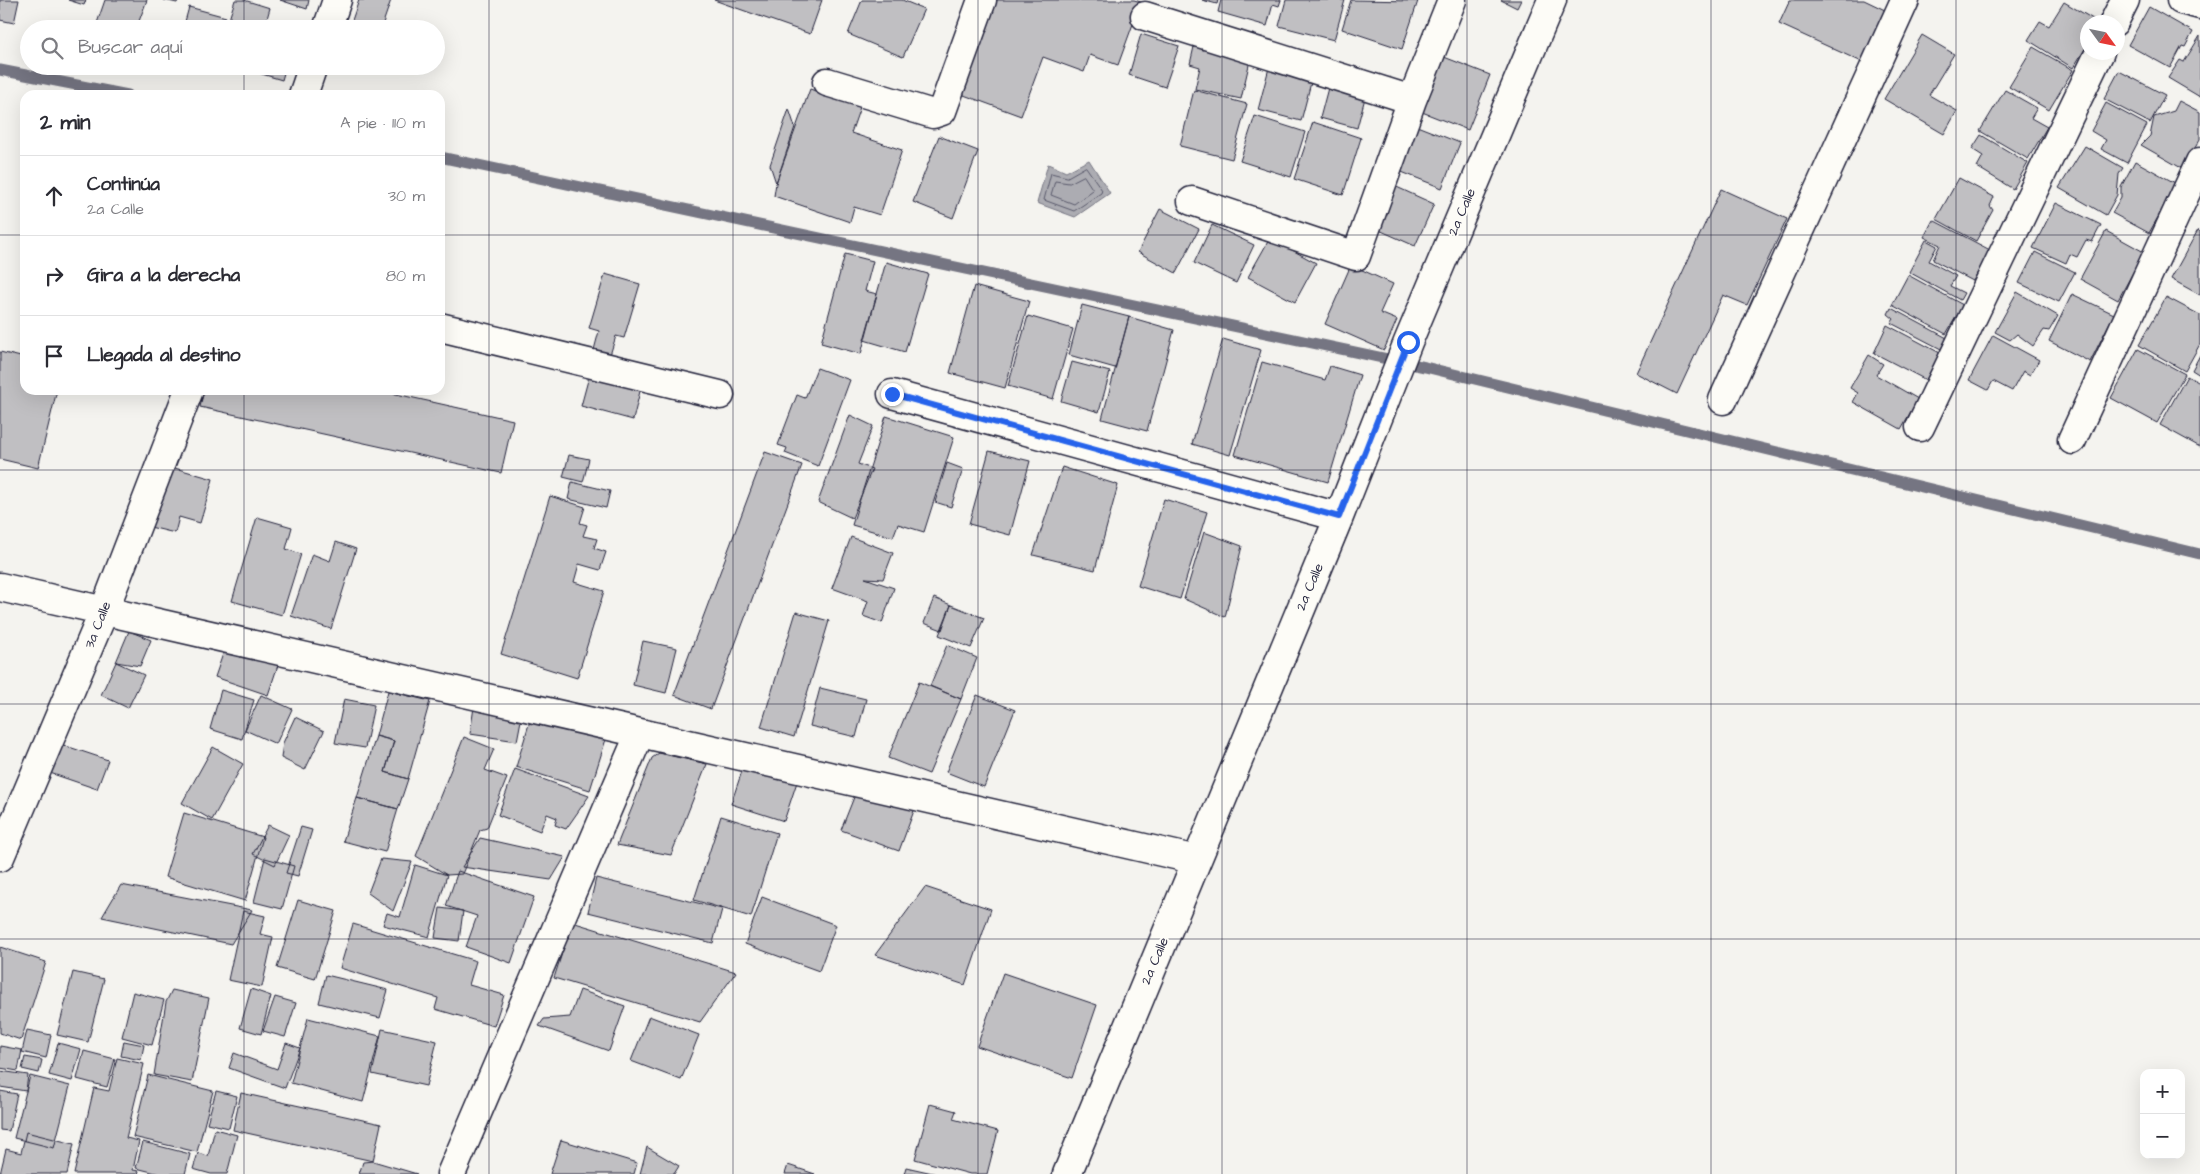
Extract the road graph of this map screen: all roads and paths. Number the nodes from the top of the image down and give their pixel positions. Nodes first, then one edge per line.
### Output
1 (337, 0) edge
2 (982, 0) edge
3 (1452, 0) edge
4 (1552, 0) edge
5 (1905, 0) edge
6 (2125, 0) edge
7 (2181, 0) edge
8 (2200, 4) edge
9 (2118, 15) edge
10 (1145, 16) dead end
11 (330, 20) edge
12 (2096, 60) edge
13 (310, 75) edge
14 (827, 82) dead end
15 (304, 90) edge
16 (1412, 100) junction
17 (2200, 162) edge
18 (1192, 201) dead end
19 (445, 327) edge
20 (892, 394) dead end
21 (187, 395) edge
22 (720, 395) dead end
23 (1723, 400) dead end
24 (1920, 427) dead end
25 (2072, 440) dead end
26 (1339, 517) junction
27 (0, 587) edge
28 (104, 611) junction
29 (640, 733) junction
30 (0, 857) edge
31 (1197, 860) junction
32 (451, 1174) edge
33 (1067, 1174) edge

1 - 11 street
2 - 14 street
3 - 16 street
4 - 26 street, 2a Calle
5 - 23 street
6 - 9 street
7 - 8 street
10 - 16 street
12 - 24 street
13 - 15 street
16 - 18 street
17 - 25 street
19 - 22 street
20 - 26 street
21 - 28 street, 3a Calle
26 - 31 street, 2a Calle
27 - 28 street
28 - 29 street
28 - 30 street, 3a Calle
29 - 31 street
29 - 32 street
31 - 33 street, 2a Calle

